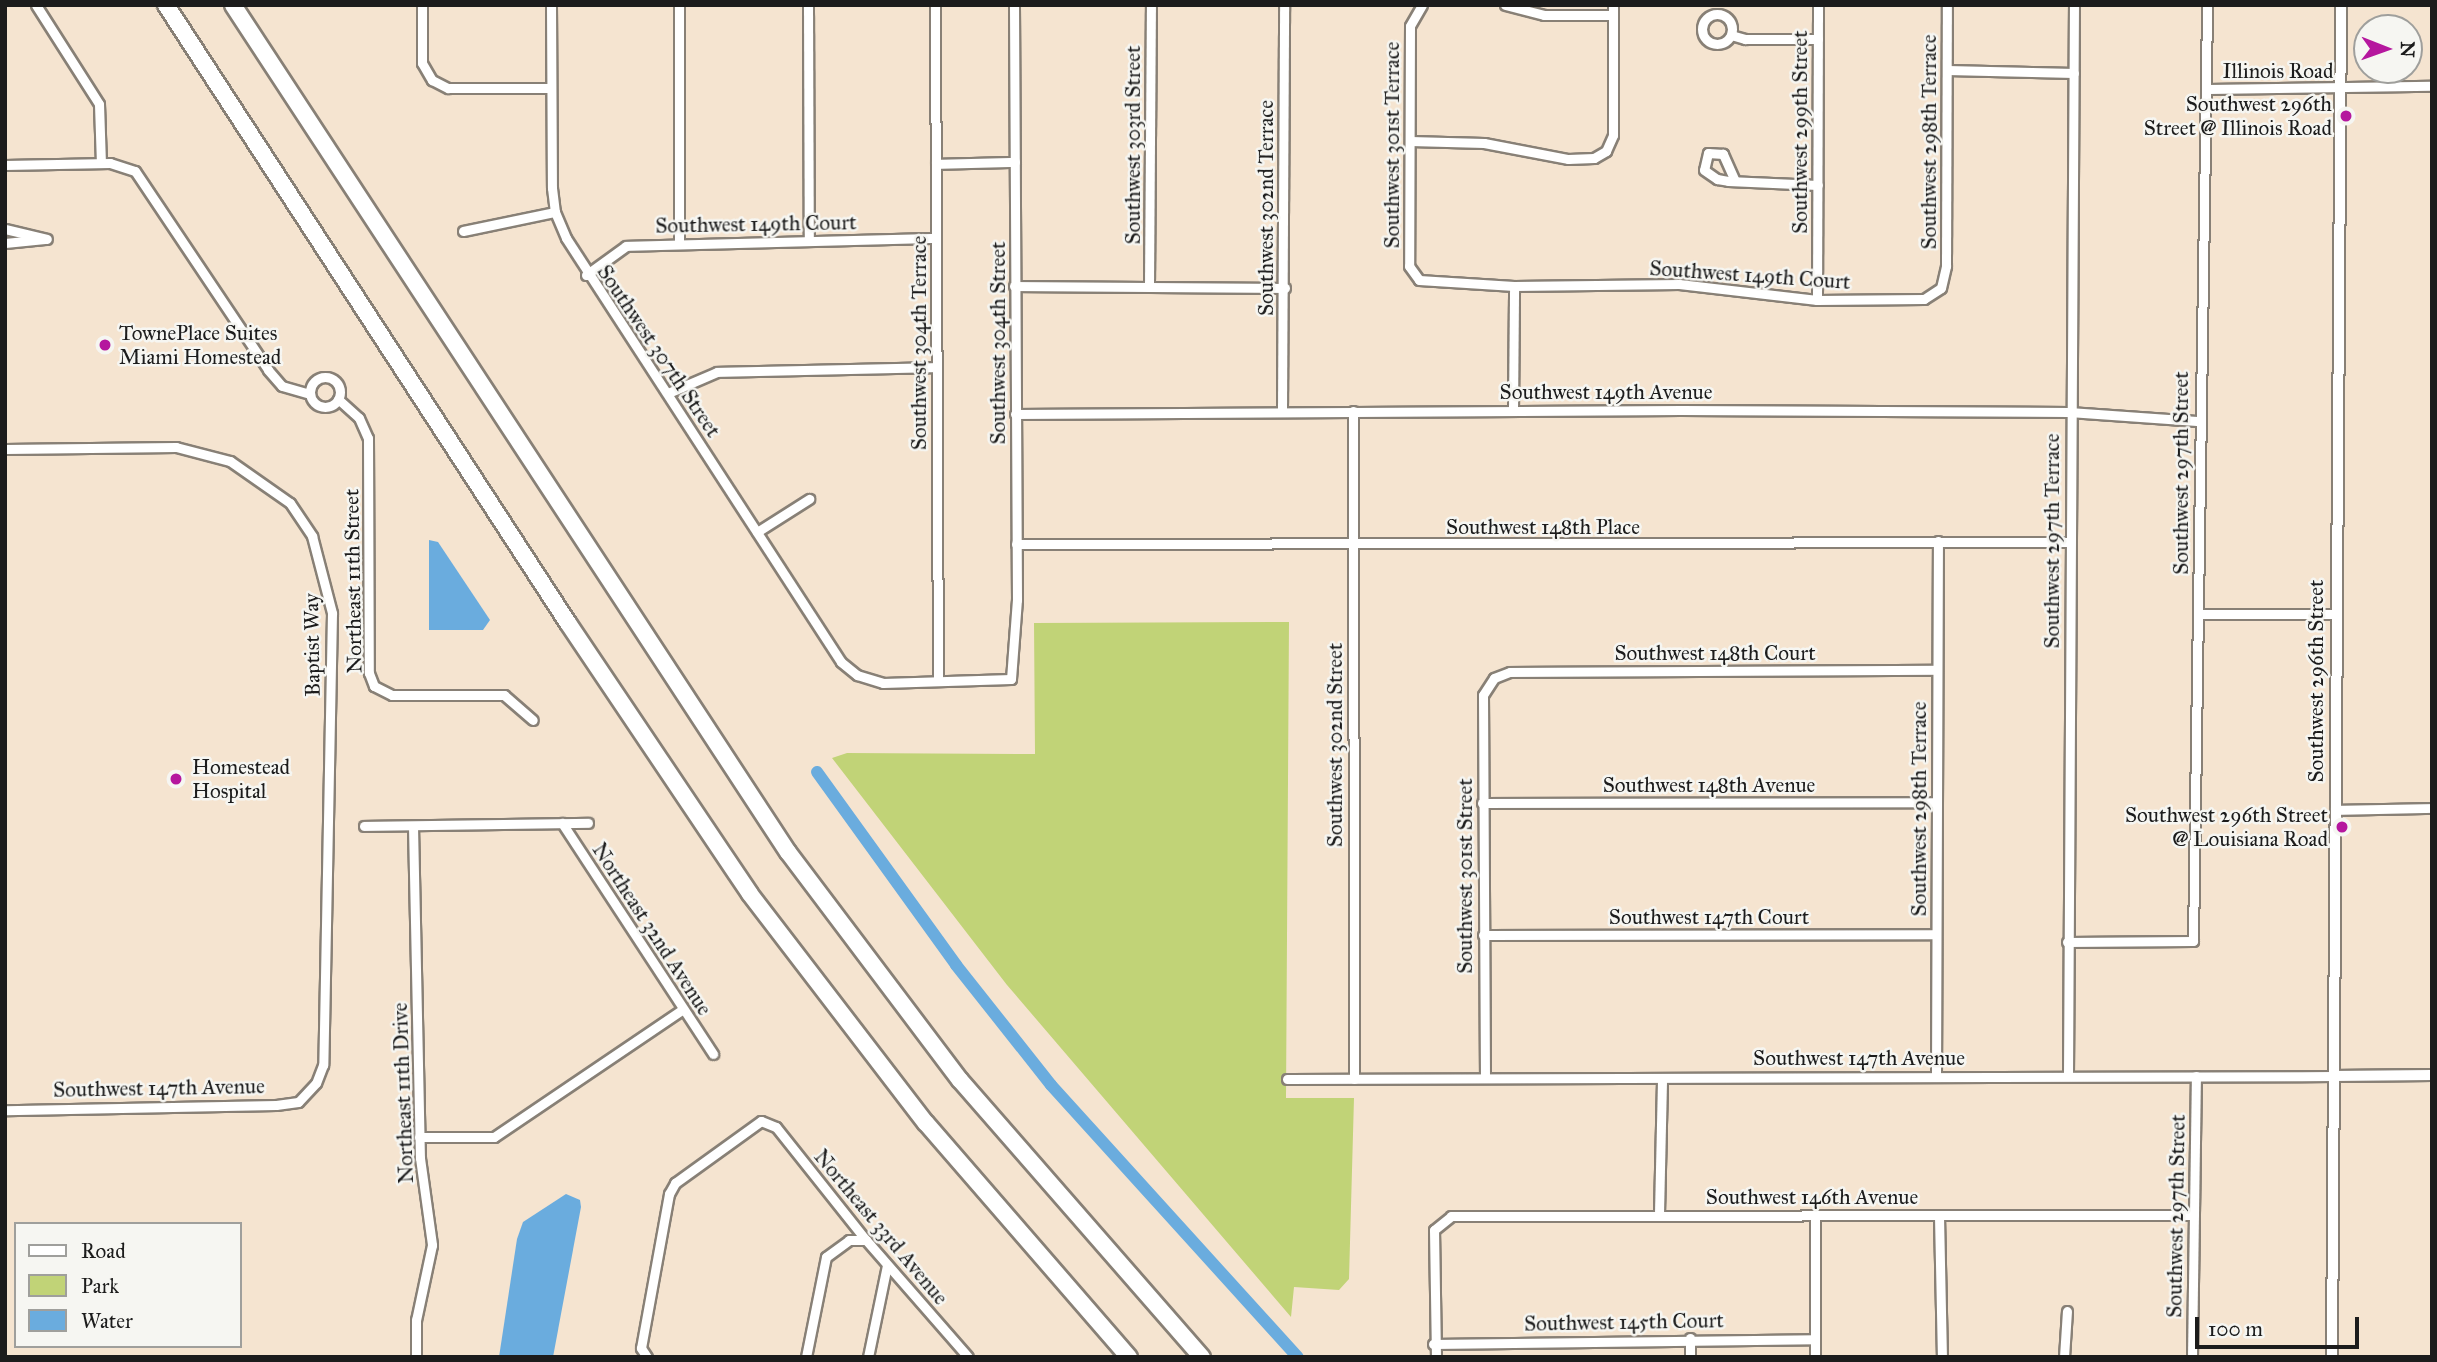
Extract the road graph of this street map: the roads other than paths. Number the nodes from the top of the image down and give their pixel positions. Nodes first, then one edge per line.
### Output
1 (36, 5) edge
2 (166, 5) edge
3 (233, 5) edge
4 (422, 5) edge
5 (551, 5) edge
6 (679, 5) edge
7 (808, 5) edge
8 (935, 5) edge
9 (1014, 5) edge
10 (1151, 5) edge
11 (1284, 5) edge
12 (1504, 5) edge
13 (1818, 5) edge
14 (1947, 5) edge
15 (2074, 5) edge
16 (2207, 5) edge
17 (2341, 5) edge
18 (1419, 6) edge
19 (1613, 10) edge
20 (1731, 35) dead end
21 (1818, 39) junction
22 (1947, 70) junction
23 (2074, 73) junction
24 (2432, 86) edge
25 (551, 88) junction
26 (2340, 88) junction
27 (2208, 89) junction
28 (1410, 141) junction
29 (1015, 162) junction
30 (102, 163) junction
31 (936, 164) junction
32 (5, 165) edge
33 (1735, 181) dead end
34 (1818, 186) junction
35 (555, 212) junction
36 (5, 229) edge
37 (463, 231) dead end
38 (936, 237) junction
39 (809, 240) junction
40 (679, 242) junction
41 (5, 243) edge
42 (586, 275) junction
43 (1945, 279) joint
44 (1419, 280) joint
45 (1149, 285) junction
46 (1014, 286) junction
47 (1514, 286) junction
48 (1285, 288) junction
49 (1817, 300) junction
50 (937, 367) junction
51 (668, 393) junction
52 (310, 394) junction
53 (338, 399) junction
54 (1513, 410) junction
55 (1282, 411) junction
56 (1353, 411) junction
57 (2069, 412) junction
58 (1015, 414) junction
59 (2197, 421) junction
60 (5, 449) edge
61 (809, 499) dead end
62 (757, 532) junction
63 (1938, 541) junction
64 (2070, 542) junction
65 (1016, 544) junction
66 (1351, 544) junction
67 (2198, 614) junction
68 (2336, 614) junction
69 (1937, 670) junction
70 (1494, 678) joint
71 (938, 681) junction
72 (533, 720) dead end
73 (1937, 802) junction
74 (1482, 803) junction
75 (2432, 808) edge
76 (2334, 810) junction
77 (588, 823) dead end
78 (562, 824) junction
79 (414, 825) junction
80 (364, 826) dead end
81 (1936, 934) junction
82 (1483, 935) junction
83 (2067, 942) junction
84 (683, 1009) junction
85 (713, 1054) dead end
86 (2432, 1075) edge
87 (2068, 1076) junction
88 (2196, 1076) junction
89 (2333, 1076) junction
90 (1936, 1077) junction
91 (1485, 1078) junction
92 (1662, 1078) junction
93 (1287, 1079) dead end
94 (1354, 1079) junction
95 (309, 1092) joint
96 (5, 1110) edge
97 (419, 1137) junction
98 (1659, 1213) junction
99 (1939, 1216) junction
100 (2194, 1216) junction
101 (1815, 1217) junction
102 (866, 1240) junction
103 (887, 1265) junction
104 (2067, 1311) dead end
105 (1690, 1338) junction
106 (1815, 1339) junction
107 (1433, 1344) junction
108 (416, 1357) edge
109 (648, 1357) edge
110 (806, 1357) edge
111 (868, 1357) edge
112 (968, 1357) edge
113 (1129, 1357) edge
114 (1202, 1357) edge
115 (1436, 1357) edge
116 (1690, 1357) edge
117 (1815, 1357) edge
118 (1942, 1357) edge
119 (2064, 1357) edge
120 (2192, 1357) edge
121 (2332, 1357) edge

1 - 30 street
2 - 113 highway
3 - 114 highway
4 - 25 street
5 - 25 street, Southwest 307th Street
6 - 40 street
7 - 39 street
8 - 31 street, Southwest 304th Terrace
9 - 29 street, Southwest 304th Street
10 - 45 street, Southwest 303rd Street
11 - 48 street, Southwest 302nd Terrace
12 - 19 street
13 - 21 street, Southwest 299th Street
14 - 22 street, Southwest 298th Terrace
15 - 23 street, Southwest 297th Terrace
16 - 27 street, Southwest 297th Street
17 - 26 street, Southwest 296th Street
18 - 28 street, Southwest 301st Terrace
19 - 28 street
20 - 21 street
21 - 34 street, Southwest 299th Street
22 - 23 street
22 - 43 street, Southwest 298th Terrace
23 - 57 street, Southwest 297th Terrace
24 - 26 street, Illinois Road
25 - 35 street, Southwest 307th Street
26 - 27 street, Illinois Road
26 - 68 street, Southwest 296th Street
27 - 59 street, Southwest 297th Street
28 - 44 street, Southwest 301st Terrace
29 - 31 street
29 - 46 street, Southwest 304th Street
30 - 32 street
30 - 52 street
31 - 38 street, Southwest 304th Terrace
33 - 34 street
34 - 49 street, Southwest 299th Street
35 - 37 street
35 - 42 street, Southwest 307th Street
36 - 41 street
38 - 39 street, Southwest 149th Court
38 - 50 street, Southwest 304th Terrace
39 - 40 street, Southwest 149th Court
40 - 42 street, Southwest 149th Court
42 - 51 street, Southwest 307th Street
43 - 49 street, Southwest 149th Court
44 - 47 street, Southwest 149th Court
45 - 46 street
45 - 48 street
46 - 58 street, Southwest 304th Street
47 - 49 street, Southwest 149th Court
47 - 54 street
48 - 55 street, Southwest 302nd Terrace
50 - 51 street
50 - 71 street, Southwest 304th Terrace
51 - 62 street, Southwest 307th Street
52 - 53 street
52 - 53 street, Northeast 11th Street
53 - 72 street, Northeast 11th Street
54 - 56 street, Southwest 149th Avenue
54 - 57 street, Southwest 149th Avenue
55 - 56 street, Southwest 149th Avenue
55 - 58 street, Southwest 149th Avenue
56 - 66 street, Southwest 302nd Street
57 - 59 street, Southwest 149th Avenue
57 - 64 street, Southwest 297th Terrace
58 - 65 street, Southwest 304th Street
59 - 67 street, Southwest 297th Street
60 - 95 street, Baptist Way
61 - 62 street
62 - 71 street, Southwest 307th Street
63 - 64 street, Southwest 148th Place
63 - 66 street, Southwest 148th Place
63 - 69 street, Southwest 298th Terrace
64 - 83 street, Southwest 297th Terrace
65 - 66 street, Southwest 148th Place
65 - 71 street, Southwest 304th Street
66 - 94 street, Southwest 302nd Street
67 - 68 street
67 - 83 street, Southwest 297th Street
68 - 76 street, Southwest 296th Street
69 - 70 street, Southwest 148th Court
69 - 73 street, Southwest 298th Terrace
70 - 74 street, Southwest 301st Street
73 - 74 street, Southwest 148th Avenue
73 - 81 street, Southwest 298th Terrace
74 - 82 street, Southwest 301st Street
75 - 76 street
76 - 89 street, Southwest 296th Street
77 - 78 street, Northeast 32nd Avenue
78 - 79 street, Northeast 32nd Avenue
78 - 84 street, Northeast 32nd Avenue
79 - 80 street, Northeast 32nd Avenue
79 - 97 street, Northeast 11th Drive
81 - 82 street, Southwest 147th Court
81 - 90 street, Southwest 298th Terrace
82 - 91 street, Southwest 301st Street
83 - 87 street, Southwest 297th Terrace
84 - 85 street, Northeast 32nd Avenue
84 - 97 street
86 - 89 street, Southwest 147th Avenue
87 - 88 street, Southwest 147th Avenue
87 - 90 street, Southwest 147th Avenue
88 - 89 street, Southwest 147th Avenue
88 - 100 street, Southwest 297th Street
89 - 121 street, Southwest 296th Street
90 - 92 street, Southwest 147th Avenue
91 - 92 street, Southwest 147th Avenue
91 - 94 street, Southwest 147th Avenue
92 - 98 street
93 - 94 street, Southwest 147th Avenue
95 - 96 street, Southwest 147th Avenue
97 - 108 street, Northeast 11th Drive
98 - 101 street, Southwest 146th Avenue
98 - 107 street, Southwest 146th Avenue
99 - 100 street, Southwest 146th Avenue
99 - 101 street, Southwest 146th Avenue
99 - 118 street
100 - 120 street, Southwest 297th Street
101 - 106 street
102 - 103 street, Northeast 33rd Avenue
102 - 109 street, Northeast 33rd Avenue
102 - 110 street
103 - 111 street
103 - 112 street, Northeast 33rd Avenue
104 - 119 street
105 - 106 street, Southwest 145th Court
105 - 107 street, Southwest 145th Court
105 - 116 street
106 - 117 street
107 - 115 street

